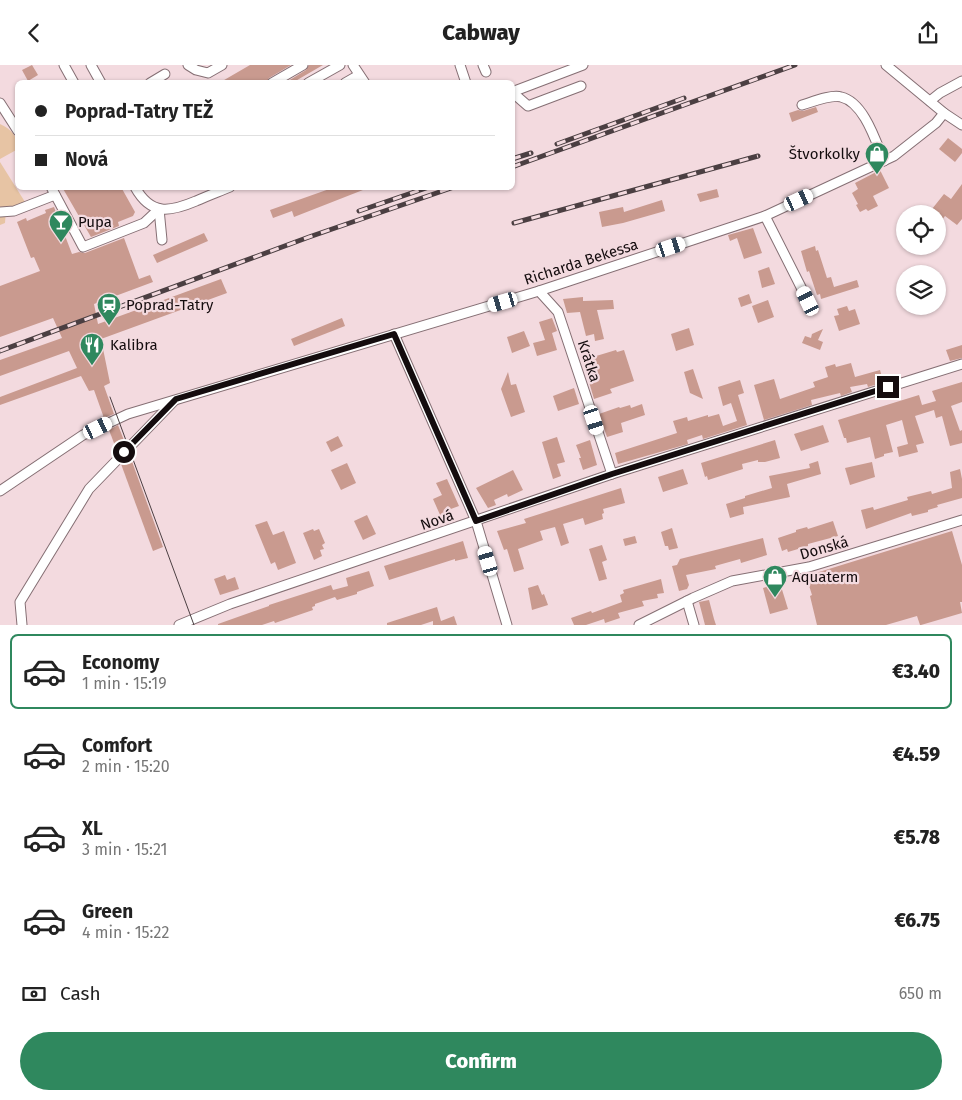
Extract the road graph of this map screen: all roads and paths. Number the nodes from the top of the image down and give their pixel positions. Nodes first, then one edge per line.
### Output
1 (64, 65) edge
2 (91, 65) edge
3 (188, 65) edge
4 (222, 65) edge
5 (303, 65) edge
6 (340, 65) edge
7 (353, 65) edge
8 (460, 65) edge
9 (583, 65) edge
10 (888, 67) edge
11 (165, 74) dead end
12 (72, 80) edge
13 (100, 80) edge
14 (155, 80) edge
15 (277, 80) edge
16 (313, 80) edge
17 (362, 80) edge
18 (465, 80) edge
19 (962, 81) edge
20 (581, 86) dead end
21 (515, 91) edge
22 (515, 95) edge
23 (930, 101) junction
24 (0, 103) edge
25 (802, 105) dead end
26 (944, 113) junction
27 (962, 125) edge
28 (15, 126) edge
29 (884, 161) junction
30 (136, 190) edge
31 (223, 190) edge
32 (53, 191) edge
33 (158, 209) junction
34 (0, 212) edge
35 (765, 216) junction
36 (162, 240) dead end
37 (539, 291) junction
38 (808, 301) dead end
39 (394, 334) junction
40 (962, 364) edge
41 (176, 399) junction
42 (612, 474) junction
43 (0, 491) edge
44 (962, 519) edge
45 (476, 521) junction
46 (687, 601) junction
47 (22, 625) edge
48 (179, 625) edge
49 (507, 625) edge
50 (639, 625) edge
51 (694, 625) edge

1 - 12 street
2 - 13 street
3 - 4 street
5 - 15 street
6 - 16 street
7 - 17 street
8 - 18 street
9 - 21 street
10 - 23 street
11 - 14 street
19 - 23 street
20 - 22 street
23 - 26 street
24 - 28 street
25 - 29 street
26 - 27 street
26 - 29 street, Richarda Bekessa
29 - 35 street, Richarda Bekessa
30 - 33 street
31 - 33 street
32 - 33 street
32 - 34 street
33 - 36 street
35 - 37 street, Richarda Bekessa
35 - 38 street
37 - 39 street, Richarda Bekessa
37 - 42 street, Krátka
39 - 41 street, Richarda Bekessa
39 - 45 street
40 - 42 street, Nová
41 - 43 street, Richarda Bekessa
41 - 47 street
42 - 45 street, Nová
44 - 46 street, Donská
45 - 48 street, Nová
45 - 49 street
46 - 50 street, Donská
46 - 51 street

